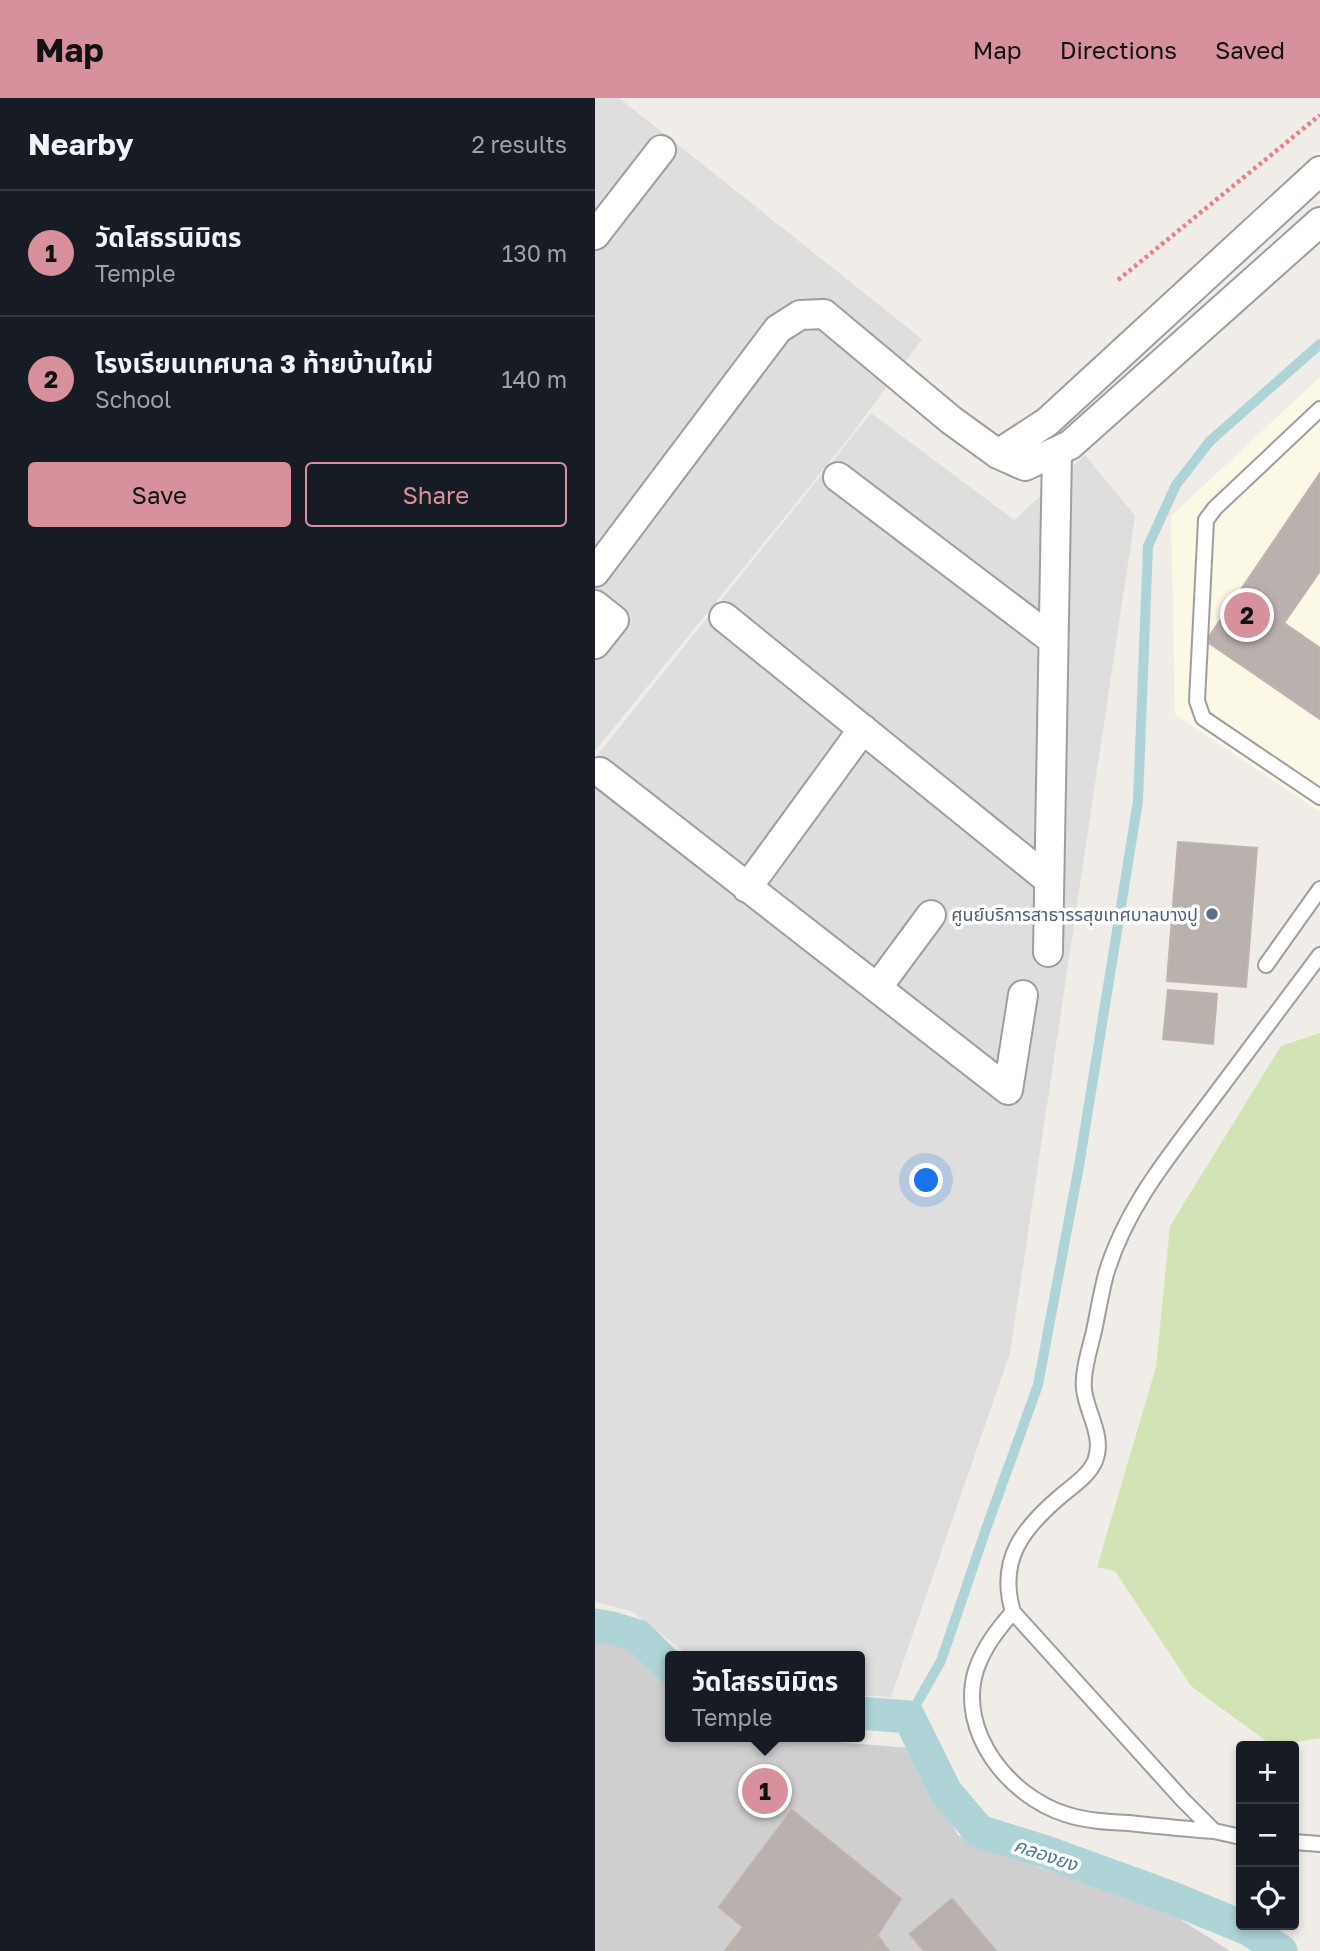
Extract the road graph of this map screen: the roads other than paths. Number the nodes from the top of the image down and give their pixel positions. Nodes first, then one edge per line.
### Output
1 (661, 150) dead end
2 (1320, 171) edge
3 (1320, 222) edge
4 (595, 235) edge
5 (1320, 409) edge
6 (1057, 451) junction
7 (998, 454) junction
8 (838, 477) dead end
9 (595, 572) edge
10 (595, 605) edge
11 (724, 617) dead end
12 (1053, 640) junction
13 (595, 643) edge
14 (863, 729) junction
15 (600, 772) dead end
16 (1320, 797) edge
17 (1049, 880) junction
18 (747, 888) junction
19 (1320, 889) edge
20 (931, 915) dead end
21 (1048, 952) dead end
22 (1320, 955) edge
23 (1266, 965) dead end
24 (877, 988) junction
25 (1023, 995) dead end
26 (1013, 1612) junction
27 (1214, 1831) junction
28 (1236, 1836) edge
29 (1299, 1842) edge
30 (1320, 1844) edge

1 - 4 street
2 - 7 street
3 - 6 street
5 - 16 lane
6 - 7 street
6 - 12 street
7 - 9 street
8 - 12 street
10 - 13 street
11 - 14 street
12 - 17 street
14 - 17 street
14 - 18 street
15 - 18 street
17 - 21 street
18 - 24 street
19 - 23 lane
20 - 24 street
22 - 26 lane
24 - 25 street
26 - 27 lane
26 - 27 lane
27 - 28 lane
29 - 30 lane

